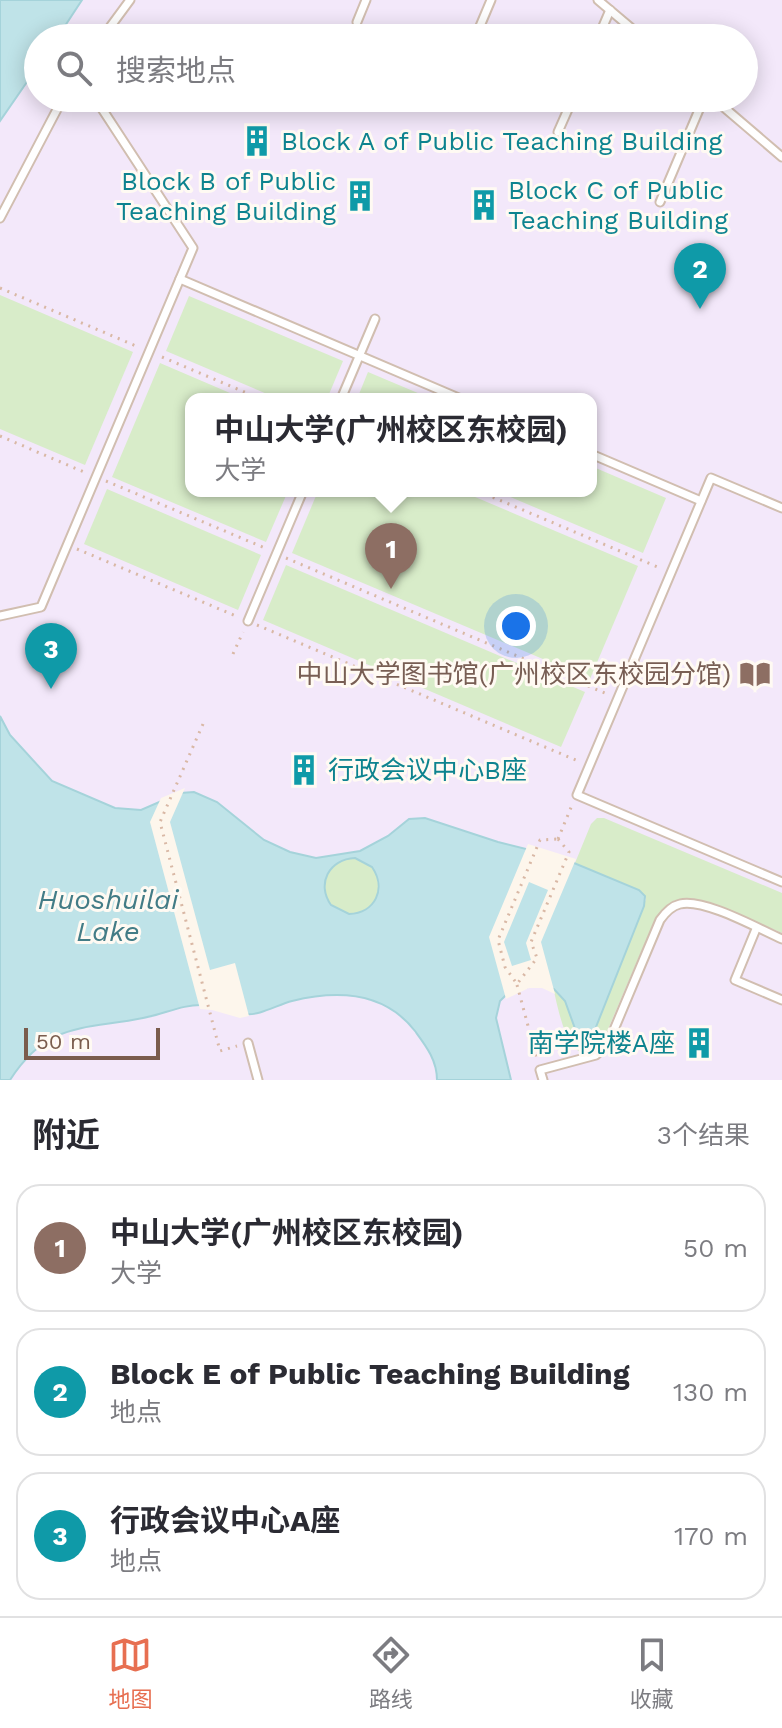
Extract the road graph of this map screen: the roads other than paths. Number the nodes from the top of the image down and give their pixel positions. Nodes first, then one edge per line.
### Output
1 (130, 0) edge
2 (366, 0) edge
3 (491, 0) edge
4 (598, 0) edge
5 (610, 10) junction
6 (357, 22) dead end
7 (112, 24) edge
8 (481, 24) edge
9 (604, 24) edge
10 (626, 24) edge
11 (56, 112) edge
12 (104, 112) edge
13 (567, 112) edge
14 (698, 112) edge
15 (729, 112) edge
16 (558, 132) dead end
17 (782, 157) edge
18 (660, 202) dead end
19 (0, 218) edge
20 (180, 279) junction
21 (375, 319) dead end
22 (360, 356) junction
23 (344, 393) edge
24 (447, 393) edge
25 (597, 457) edge
26 (300, 497) edge
27 (701, 501) junction
28 (782, 508) edge
29 (0, 616) edge
30 (248, 621) road end
31 (782, 882) edge
32 (756, 929) junction
33 (782, 939) edge
34 (782, 1000) edge
35 (248, 1043) road end
36 (258, 1080) edge
37 (543, 1080) edge

1 - 7 lane
2 - 6 lane
3 - 8 lane
4 - 5 lane
5 - 9 lane
5 - 10 lane
11 - 19 lane
12 - 20 lane
13 - 16 lane
14 - 18 lane
15 - 17 lane
20 - 22 lane
20 - 29 lane
21 - 22 lane
22 - 23 lane
22 - 24 lane
25 - 27 lane
26 - 30 lane
27 - 28 lane
27 - 31 lane
32 - 33 lane
32 - 34 lane
32 - 37 lane
35 - 36 lane

